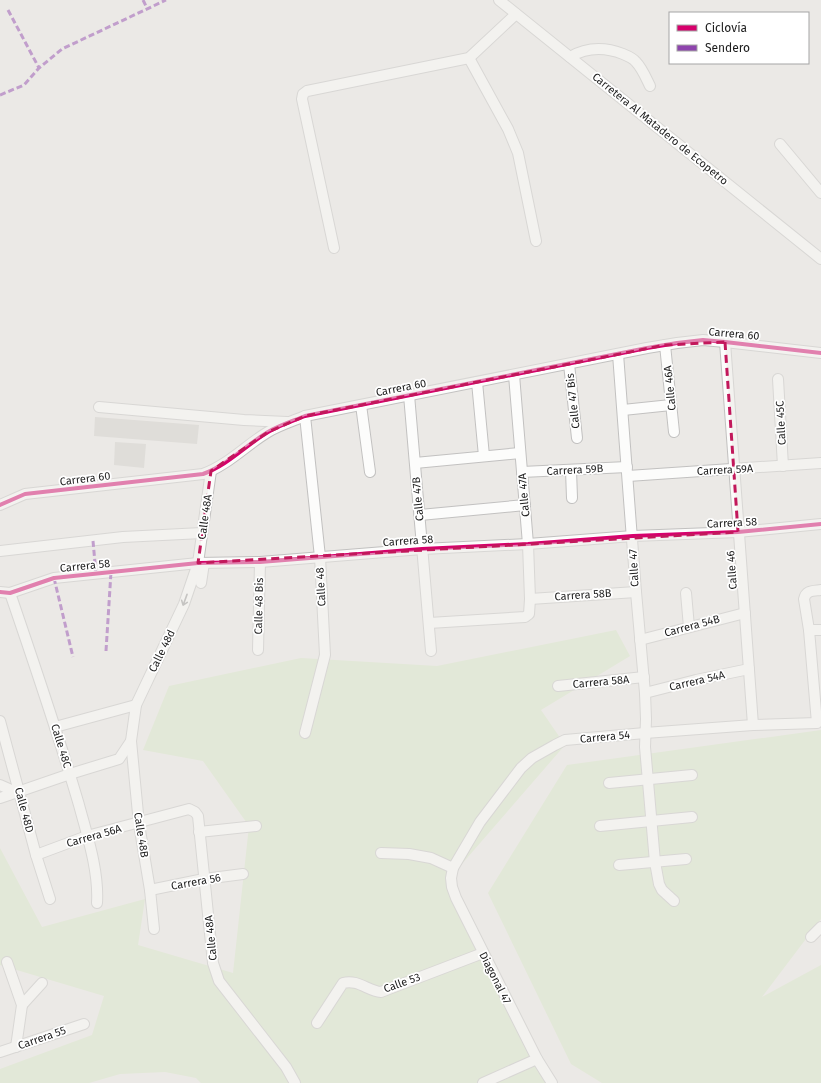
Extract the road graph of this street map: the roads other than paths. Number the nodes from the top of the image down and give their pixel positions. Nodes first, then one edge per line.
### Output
1 (499, 0) edge
2 (516, 14) junction
3 (570, 57) junction
4 (470, 58) junction
5 (650, 86) dead end
6 (780, 144) dead end
7 (821, 193) edge
8 (536, 241) dead end
9 (334, 248) dead end
10 (821, 259) edge
11 (725, 342) junction
12 (665, 345) junction
13 (821, 353) edge
14 (618, 354) junction
15 (569, 364) junction
16 (514, 375) junction
17 (778, 378) dead end
18 (477, 382) junction
19 (409, 395) junction
20 (671, 404) junction
21 (361, 405) junction
22 (99, 407) dead end
23 (623, 410) junction
24 (305, 416) junction
25 (289, 422) junction
26 (674, 432) dead end
27 (577, 438) dead end
28 (520, 453) junction
29 (484, 456) junction
30 (415, 462) junction
31 (821, 463) edge
32 (783, 466) junction
33 (735, 469) junction
34 (571, 470) junction
35 (211, 471) junction
36 (628, 471) junction
37 (370, 472) dead end
38 (522, 472) junction
39 (572, 498) dead end
40 (0, 504) edge
41 (525, 505) junction
42 (420, 515) junction
43 (821, 524) edge
44 (738, 532) junction
45 (202, 533) junction
46 (633, 536) junction
47 (528, 544) junction
48 (422, 549) junction
49 (0, 551) edge
50 (320, 556) junction
51 (260, 562) junction
52 (201, 563) junction
53 (201, 583) dead end
54 (821, 590) edge
55 (636, 592) junction
56 (5, 593) edge
57 (686, 593) dead end
58 (530, 599) junction
59 (745, 612) junction
60 (429, 623) junction
61 (689, 628) junction
62 (809, 630) junction
63 (821, 630) edge
64 (640, 640) junction
65 (258, 650) dead end
66 (431, 651) dead end
67 (749, 669) junction
68 (644, 678) junction
69 (558, 686) dead end
70 (645, 693) junction
71 (136, 705) junction
72 (0, 721) edge
73 (753, 725) junction
74 (55, 727) junction
75 (305, 733) dead end
76 (645, 733) junction
77 (130, 741) junction
78 (70, 774) junction
79 (692, 775) dead end
80 (648, 780) junction
81 (609, 783) dead end
82 (0, 785) edge
83 (18, 792) junction
84 (0, 798) edge
85 (198, 816) joint
86 (692, 817) dead end
87 (652, 820) junction
88 (139, 824) junction
89 (256, 826) dead end
90 (600, 826) dead end
91 (199, 832) junction
92 (87, 836) junction
93 (381, 853) dead end
94 (36, 855) junction
95 (686, 859) dead end
96 (655, 862) junction
97 (619, 865) dead end
98 (454, 868) junction
99 (243, 874) dead end
100 (204, 879) junction
101 (150, 890) junction
102 (50, 899) dead end
103 (674, 901) dead end
104 (97, 903) dead end
105 (821, 927) edge
106 (154, 929) dead end
107 (811, 937) dead end
108 (483, 953) junction
109 (7, 962) dead end
110 (42, 983) dead end
111 (22, 1005) junction
112 (317, 1023) dead end
113 (84, 1024) dead end
114 (16, 1046) junction
115 (0, 1052) edge
116 (536, 1059) junction
117 (295, 1083) edge
118 (483, 1083) edge
119 (552, 1083) edge

1 - 2 street, Carretera Al Matadero de Ecopetro
2 - 3 street, Carretera Al Matadero de Ecopetro
2 - 4 street
3 - 5 street
3 - 10 street, Carretera Al Matadero de Ecopetro
4 - 8 street
4 - 9 street
6 - 7 street
11 - 12 street, Carrera 60
11 - 13 street, Carrera 60
11 - 33 street, Calle 46
12 - 14 street, Carrera 60
12 - 20 street, Calle 46A
14 - 15 street, Carrera 60
14 - 23 street, Calle 47
15 - 16 street, Carrera 60
15 - 27 street, Calle 47 Bis
16 - 18 street, Carrera 60
16 - 28 street, Calle 47A
17 - 32 street, Calle 45C
18 - 19 street, Carrera 60
18 - 29 street
19 - 21 street, Carrera 60
19 - 30 street, Calle 47B
20 - 23 street
20 - 26 street, Calle 46A
21 - 24 street, Carrera 60
21 - 37 street
22 - 25 street
23 - 36 street, Calle 47
24 - 25 street, Carrera 60
24 - 50 street, Calle 48
25 - 35 street, Carrera 60
28 - 29 street
28 - 38 street, Calle 47A
29 - 30 street
30 - 42 street, Calle 47B
31 - 32 street, Carrera 59A
32 - 33 street, Carrera 59A
33 - 36 street, Carrera 59A
33 - 44 street, Calle 46
34 - 36 street, Carrera 59B
34 - 38 street, Carrera 59B
34 - 39 street
35 - 40 street, Carrera 60
35 - 45 street, Calle 48A
36 - 46 street, Calle 47
38 - 41 street, Calle 47A
41 - 42 street
41 - 47 street, Calle 47A
42 - 48 street, Calle 47B
43 - 44 street, Carrera 58
44 - 46 street, Carrera 58
44 - 59 street, Calle 46
45 - 49 street
45 - 52 street, Calle 48A
46 - 47 street, Carrera 58
46 - 55 street, Calle 47
47 - 48 street, Carrera 58
47 - 58 street, Calle 47A
48 - 50 street, Carrera 58
48 - 60 street, Calle 47B
50 - 51 street, Carrera 58
50 - 75 street, Calle 48
51 - 52 street, Carrera 58
51 - 65 street, Calle 48 Bis
52 - 53 street
52 - 56 street, Carrera 58
52 -> 71 street, Calle 48d
54 - 62 street
55 - 58 street, Carrera 58B
55 - 64 street, Calle 47
56 - 74 street, Calle 48C
57 - 61 street
58 - 60 street, Calle 47A
59 - 61 street, Carrera 54B
59 - 67 street, Calle 46
60 - 66 street, Calle 47B
61 - 64 street, Carrera 54B
62 - 63 street
62 - 73 street, Carrera 54
64 - 68 street, Calle 47
67 - 70 street, Carrera 54A
67 - 73 street, Calle 46
68 - 69 street, Carrera 58A
68 - 70 street, Calle 47
70 - 76 street, Calle 47
71 - 74 street
71 - 77 street, Calle 48d
72 - 83 street, Calle 48D
73 - 76 street, Carrera 54
74 - 78 street, Calle 48C
76 - 80 street, Calle 47
76 - 98 street, Carrera 54
77 - 78 street
77 - 88 street, Calle 48B
78 - 83 street
78 - 92 street, Calle 48C
79 - 80 street
80 - 81 street
80 - 87 street, Calle 47
82 - 83 street
83 - 84 street
83 - 94 street, Calle 48D
85 - 88 street, Carrera 56A
85 - 91 street, Calle 48A
86 - 87 street
87 - 90 street
87 - 96 street, Calle 47
88 - 92 street, Carrera 56A
88 - 101 street, Calle 48B
89 - 91 street
91 - 100 street, Calle 48A
92 - 94 street, Carrera 56A
92 - 104 street, Calle 48C
93 - 98 street
94 - 102 street, Calle 48D
95 - 96 street
96 - 97 street
96 - 103 street, Calle 47
98 - 108 street, Diagonal 47
99 - 100 street, Carrera 56
100 - 101 street, Carrera 56
100 - 117 street, Calle 48A
101 - 106 street, Calle 48B
105 - 107 street
108 - 112 street, Calle 53
108 - 116 street, Diagonal 47
109 - 111 street
110 - 111 street
111 - 114 street
113 - 114 street, Carrera 55
114 - 115 street, Carrera 55
116 - 118 street
116 - 119 street, Diagonal 47

